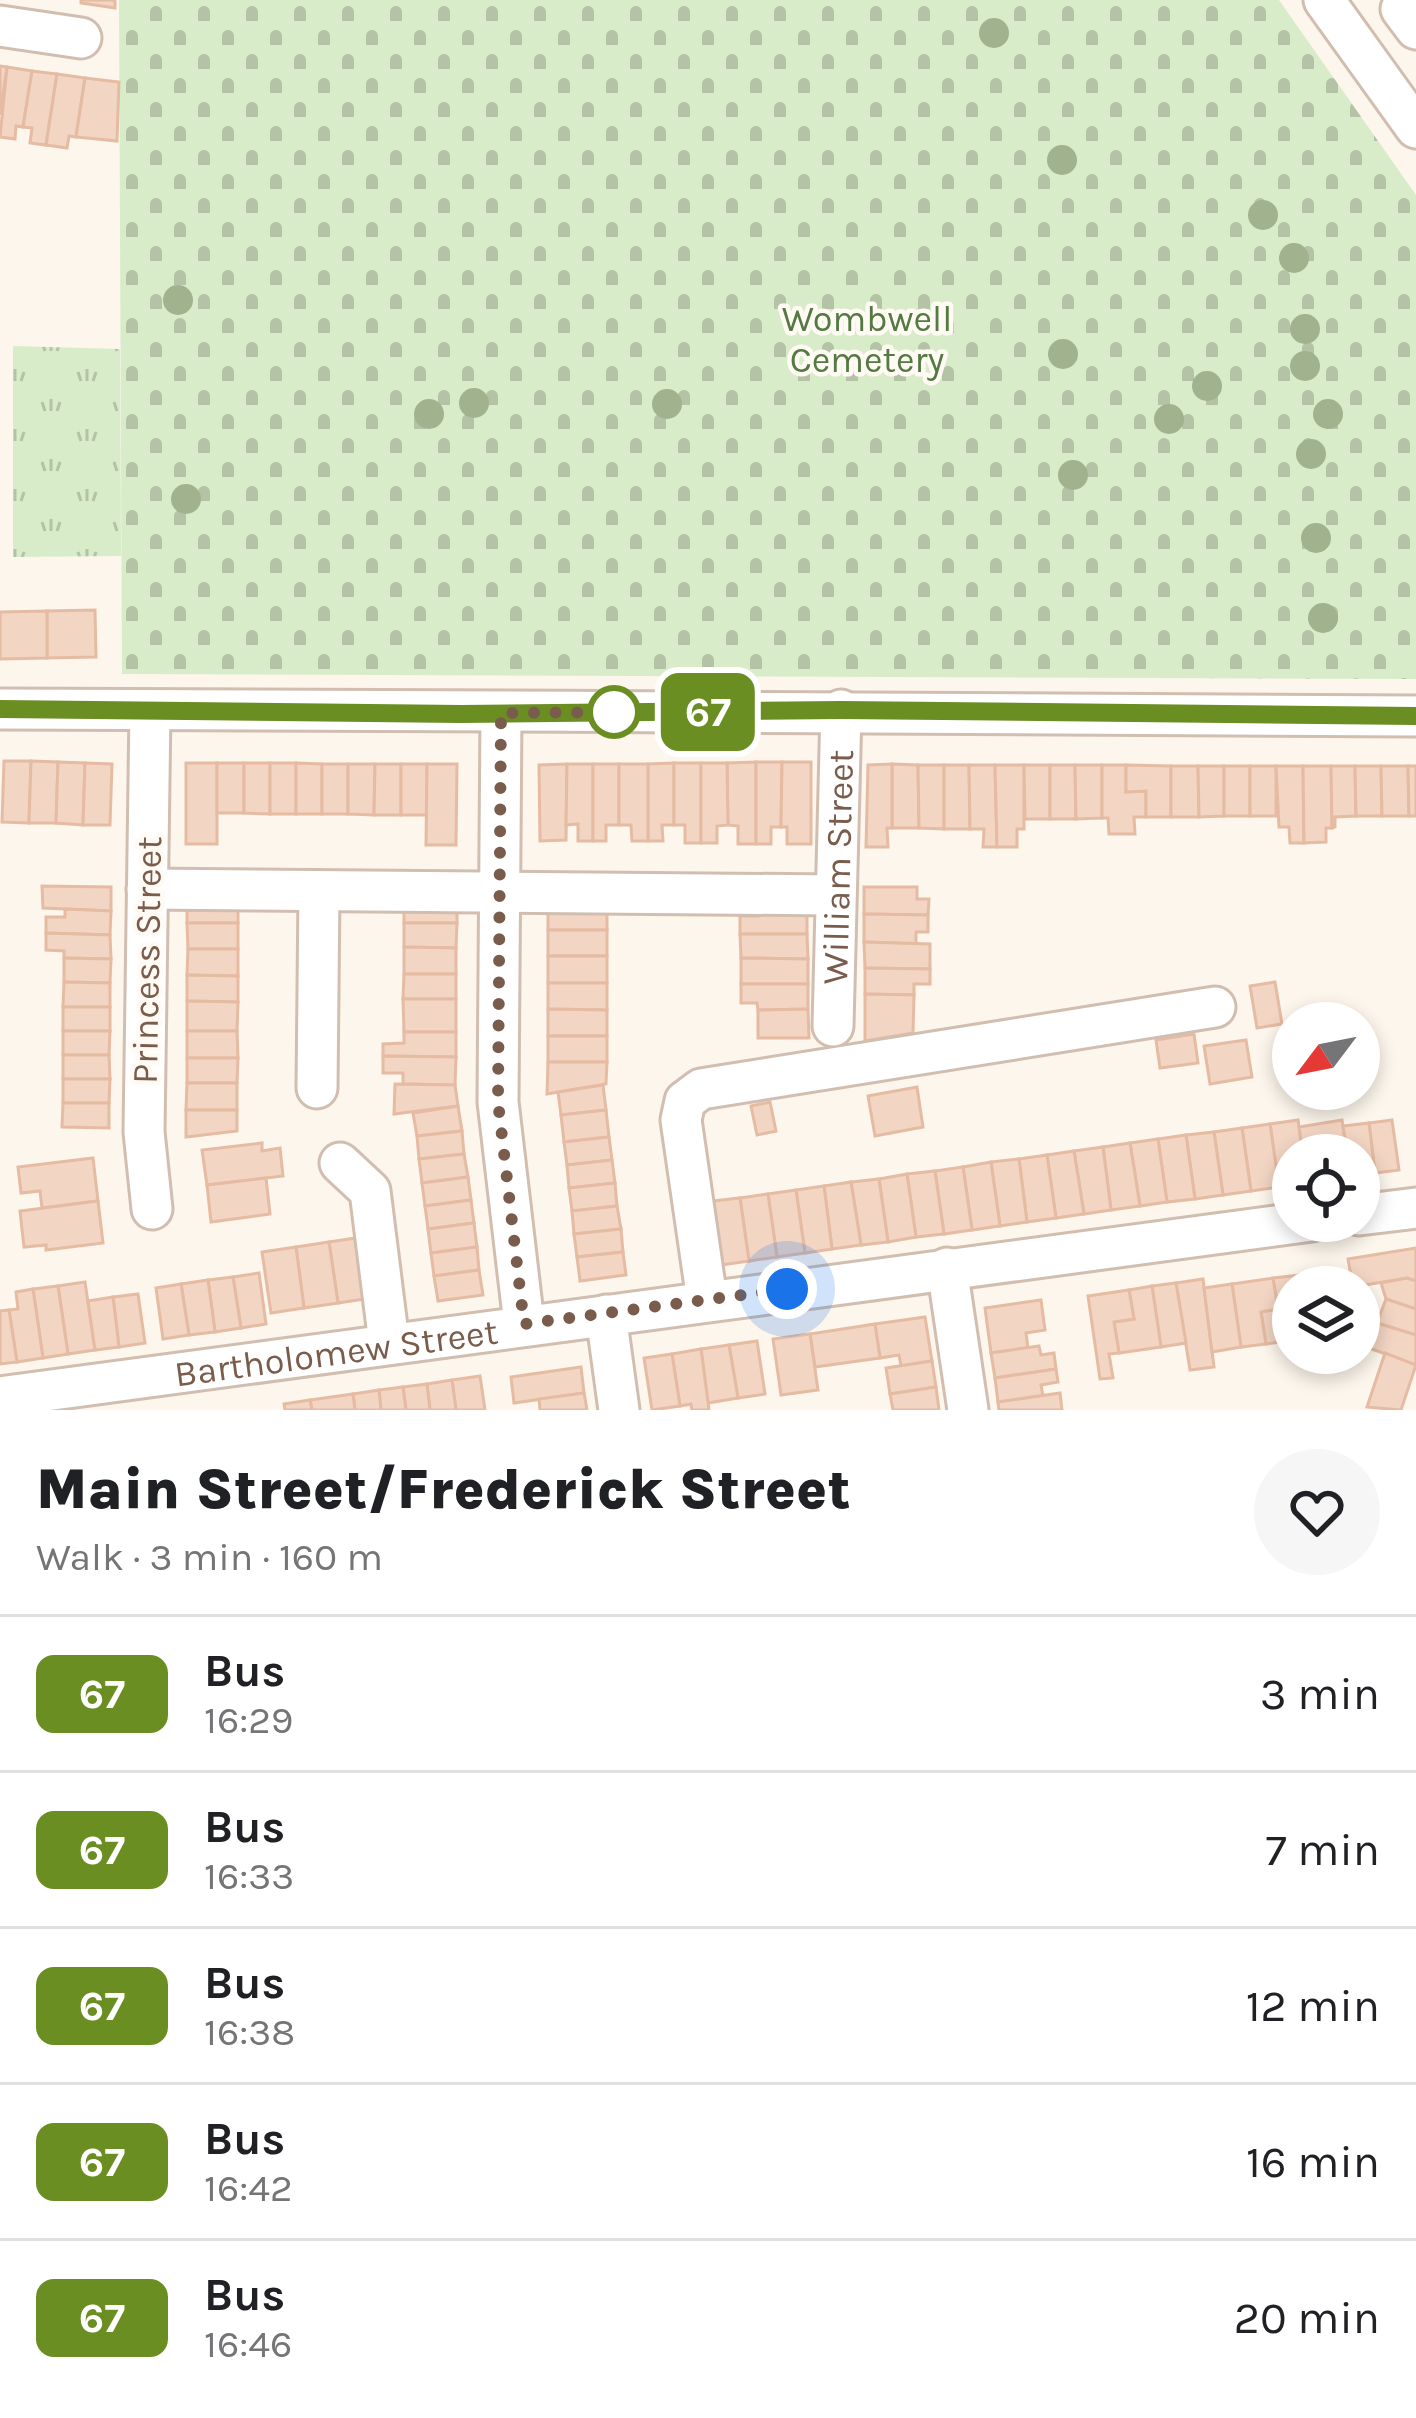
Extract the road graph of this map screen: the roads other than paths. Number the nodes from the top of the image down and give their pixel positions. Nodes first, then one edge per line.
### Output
1 (1324, 0) edge
2 (0, 26) edge
3 (81, 38) dead end
4 (1411, 108) edge
5 (0, 709) edge
6 (150, 710) junction
7 (841, 710) junction
8 (501, 713) junction
9 (1416, 716) edge
10 (147, 889) junction
11 (319, 891) junction
12 (500, 893) junction
13 (835, 895) junction
14 (1214, 1007) dead end
15 (832, 1026) dead end
16 (317, 1088) dead end
17 (340, 1163) dead end
18 (1416, 1208) edge
19 (152, 1209) dead end
20 (1380, 1212) edge
21 (1272, 1226) edge
22 (947, 1268) junction
23 (707, 1300) junction
24 (606, 1315) junction
25 (524, 1324) junction
26 (389, 1343) junction
27 (0, 1397) edge
28 (619, 1410) edge
29 (968, 1410) edge

1 - 4 street
2 - 3 street
5 - 6 street
6 - 8 street
6 - 10 street, Princess Street
7 - 8 street
7 - 9 street
7 - 13 street, William Street
8 - 12 street
10 - 11 street
10 - 19 street, Princess Street
11 - 12 street
11 - 16 street
12 - 13 street
12 - 25 street
13 - 15 street, William Street
14 - 23 street
17 - 26 street
18 - 20 street
21 - 22 street, Bartholomew Street
22 - 23 street, Bartholomew Street
22 - 29 street
23 - 24 street, Bartholomew Street
24 - 25 street, Bartholomew Street
24 - 28 street
25 - 26 street, Bartholomew Street
26 - 27 street, Bartholomew Street

